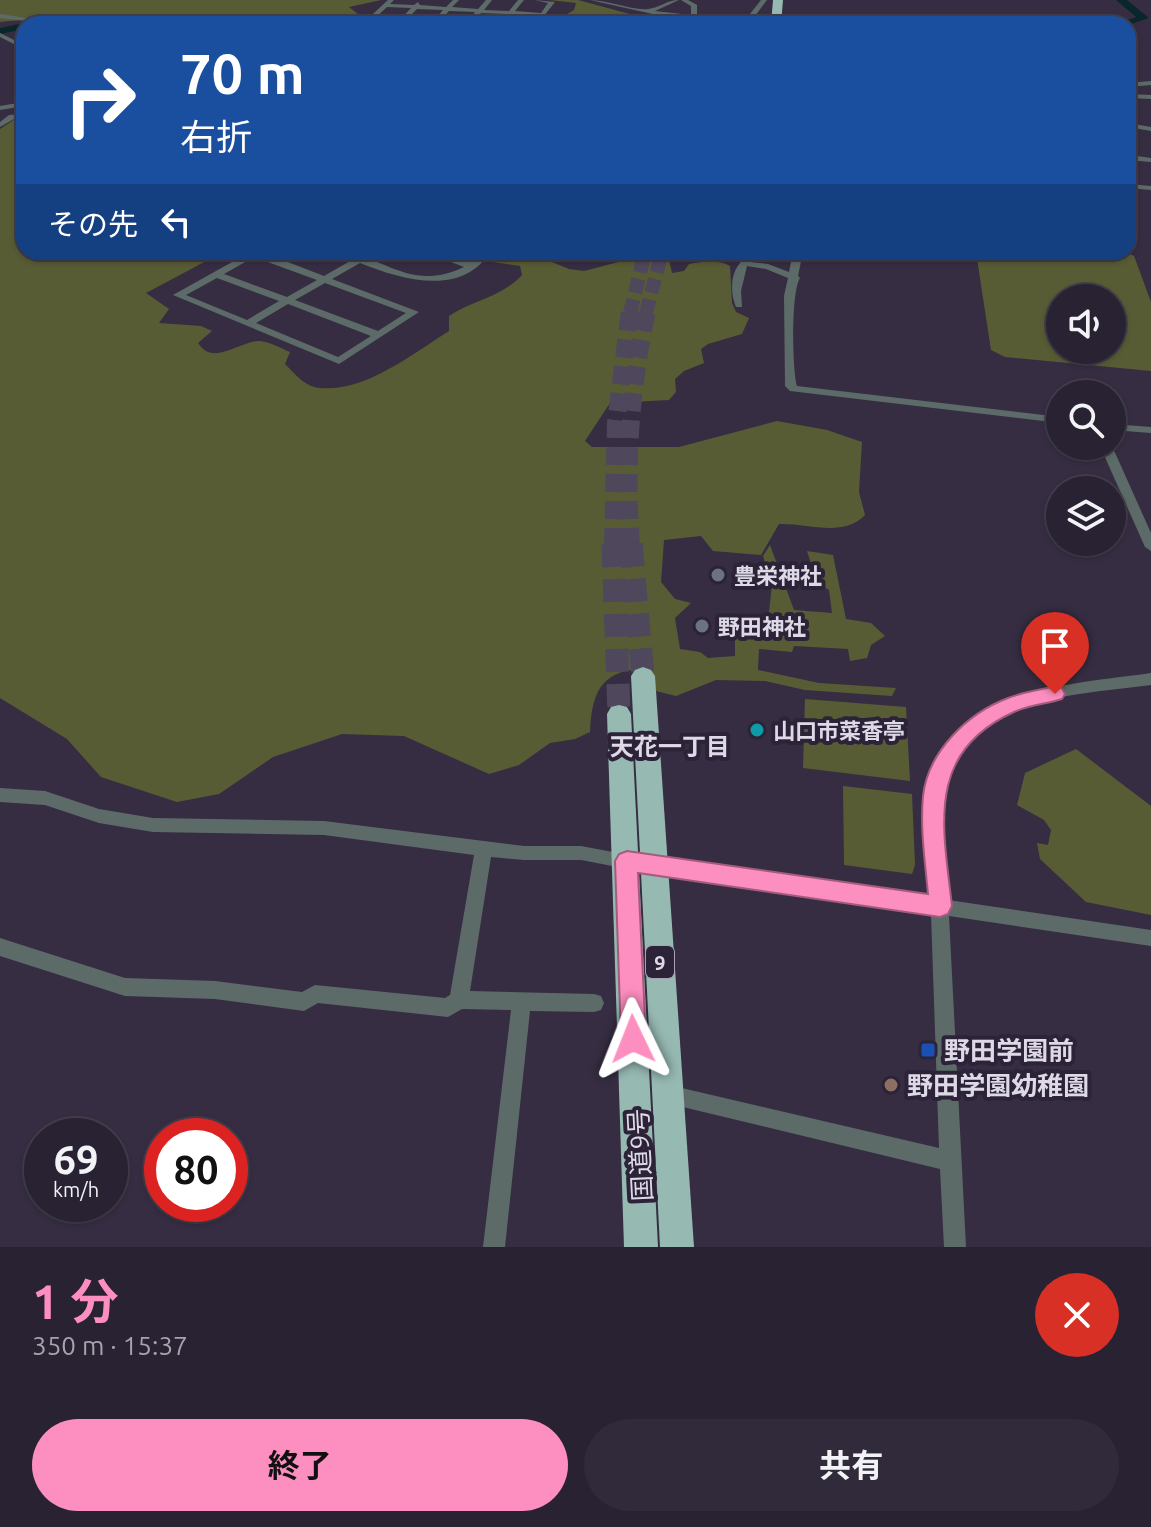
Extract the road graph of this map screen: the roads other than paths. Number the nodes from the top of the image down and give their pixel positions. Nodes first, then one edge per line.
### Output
1 (423, 0) edge
2 (456, 0) edge
3 (489, 0) edge
4 (521, 0) edge
5 (537, 0) edge
6 (593, 0) edge
7 (676, 0) edge
8 (684, 0) edge
9 (764, 0) edge
10 (653, 2) dead end
11 (388, 3) edge
12 (665, 5) junction
13 (415, 7) junction
14 (447, 9) junction
15 (480, 11) junction
16 (648, 11) junction
17 (511, 13) junction
18 (543, 15) joint
19 (407, 16) edge
20 (441, 16) edge
21 (476, 16) edge
22 (509, 16) edge
23 (697, 16) joint
24 (751, 16) edge
25 (243, 260) edge
26 (274, 260) edge
27 (358, 260) edge
28 (363, 260) edge
29 (454, 260) edge
30 (478, 260) edge
31 (797, 260) edge
32 (472, 266) junction
33 (216, 274) junction
34 (795, 278) junction
35 (323, 279) junction
36 (287, 301) junction
37 (739, 305) dead end
38 (247, 324) junction
39 (378, 335) junction
40 (1046, 418) edge
41 (1126, 428) edge
42 (1151, 430) edge
43 (1112, 460) edge
44 (1151, 547) edge
45 (643, 676) tunnel mouth
46 (1151, 679) edge
47 (619, 714) tunnel mouth
48 (0, 795) edge
49 (484, 849) junction
50 (640, 863) junction
51 (940, 906) junction
52 (1151, 938) edge
53 (0, 947) edge
54 (459, 1000) junction
55 (521, 1003) junction
56 (594, 1003) dead end
57 (669, 1095) junction
58 (950, 1161) junction
59 (494, 1247) edge
60 (641, 1247) edge
61 (677, 1247) edge
62 (955, 1247) edge

1 - 13 street
2 - 14 street
3 - 15 street
4 - 17 street
5 - 18 street
6 - 16 street
7 - 12 street
8 - 23 street
9 - 24 street
10 - 12 street
11 - 13 street
12 - 16 street
13 - 14 street
13 - 19 street
14 - 15 street
14 - 20 street
15 - 17 street
15 - 21 street
16 - 23 street
17 - 18 street
17 - 22 street
25 - 33 street
26 - 35 street
27 - 35 street
28 - 32 street
29 - 32 street
30 - 32 street
31 - 34 street
33 - 36 street
33 - 38 street
34 - 37 street
34 - 40 street
35 - 36 street
35 - 39 street
36 - 38 street
36 - 39 street
38 - 39 street
41 - 42 street
43 - 44 street
45 - 50 highway, 国道9号 / 9
46 - 51 street
47 - 50 highway, 国道9号 / 9
48 - 49 street
49 - 50 street
49 - 54 street
50 - 51 street
50 - 57 highway, 国道9号 / 9
50 - 60 highway, 国道9号 / 9
51 - 52 street
51 - 58 street
53 - 54 street
54 - 55 street
55 - 56 street
55 - 59 street
57 - 58 street
57 - 61 highway, 国道9号 / 9
58 - 62 street

